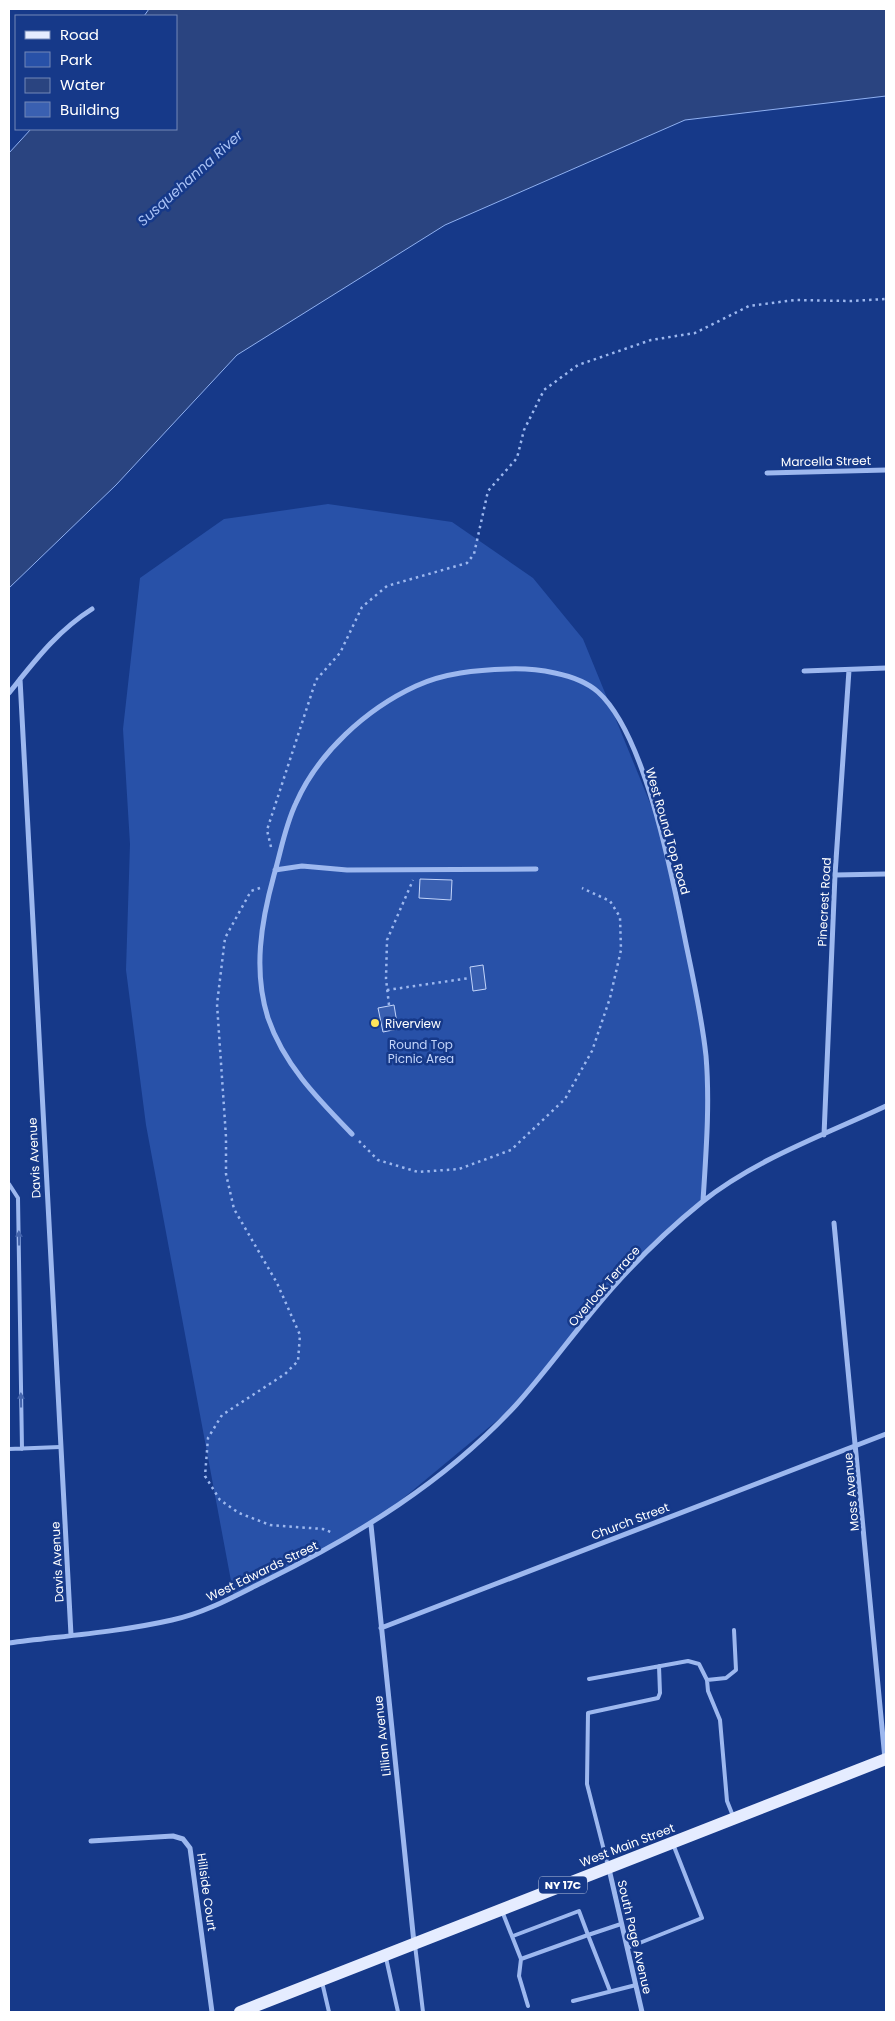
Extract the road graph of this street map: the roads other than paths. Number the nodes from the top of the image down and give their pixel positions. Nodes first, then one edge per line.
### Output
1 (886, 470) edge
2 (767, 473) dead end
3 (92, 609) dead end
4 (886, 668) edge
5 (850, 670) junction
6 (804, 671) dead end
7 (20, 679) junction
8 (9, 693) edge
9 (536, 869) dead end
10 (275, 870) junction
11 (886, 874) edge
12 (836, 875) junction
13 (886, 1106) edge
14 (352, 1134) road end
15 (824, 1135) junction
16 (9, 1184) edge
17 (703, 1201) junction
18 (834, 1223) dead end
19 (886, 1434) edge
20 (856, 1445) junction
21 (60, 1448) junction
22 (22, 1449) junction
23 (9, 1450) edge
24 (371, 1525) junction
25 (381, 1628) junction
26 (734, 1630) dead end
27 (71, 1635) junction
28 (9, 1643) edge
29 (659, 1666) junction
30 (588, 1679) dead end
31 (707, 1680) junction
32 (886, 1759) edge
33 (734, 1818) junction
34 (91, 1841) dead end
35 (672, 1842) junction
36 (608, 1866) junction
37 (502, 1909) junction
38 (621, 1924) junction
39 (588, 1935) junction
40 (512, 1936) junction
41 (414, 1944) junction
42 (627, 1948) junction
43 (386, 1955) junction
44 (521, 1959) junction
45 (322, 1980) junction
46 (636, 1985) junction
47 (610, 1991) junction
48 (573, 2001) dead end
49 (528, 2006) dead end
50 (212, 2012) edge
51 (240, 2012) edge
52 (329, 2012) edge
53 (398, 2012) edge
54 (423, 2012) edge
55 (642, 2012) edge

1 - 2 street, Marcella Street
3 - 7 street
4 - 5 street
5 - 6 street
5 - 12 street, Pinecrest Road
7 - 8 street
7 - 21 street, Davis Avenue
9 - 10 street
10 - 14 street, West Round Top Road
10 - 17 street, West Round Top Road
11 - 12 street
12 - 15 street, Pinecrest Road
13 - 15 street, Overlook Terrace
15 - 17 street, Overlook Terrace
22 -> 16 lane
17 - 24 street, Overlook Terrace
18 - 20 street, Moss Avenue
19 - 20 street, Church Street
20 - 25 street, Church Street
20 - 32 street, Moss Avenue
21 - 22 lane
21 - 27 street, Davis Avenue
22 - 23 lane
24 - 25 street, Lillian Avenue
24 - 27 street, West Edwards Street
25 - 41 street, Lillian Avenue
26 - 31 lane
27 - 28 street, West Edwards Street
29 - 30 lane
29 - 31 lane
29 - 36 lane
31 - 33 lane
32 - 33 main road, West Main Street / NY 17C
33 - 35 main road, West Main Street / NY 17C
34 - 50 street, Hillside Court
35 - 36 main road, West Main Street / NY 17C
35 - 42 lane
36 - 37 main road, West Main Street / NY 17C
36 - 38 street, South Page Avenue
37 - 40 lane
37 - 41 main road, West Main Street / NY 17C
38 - 39 lane
38 - 42 street, South Page Avenue
39 - 40 lane
39 - 44 lane
39 - 47 lane
40 - 44 lane
41 - 43 main road, West Main Street / NY 17C
41 - 54 lane
42 - 46 street, South Page Avenue
43 - 45 main road, West Main Street / NY 17C
43 - 53 lane
44 - 49 lane
45 - 51 main road, West Main Street / NY 17C
45 - 52 lane
46 - 47 lane
46 - 55 street, South Page Avenue
47 - 48 lane

